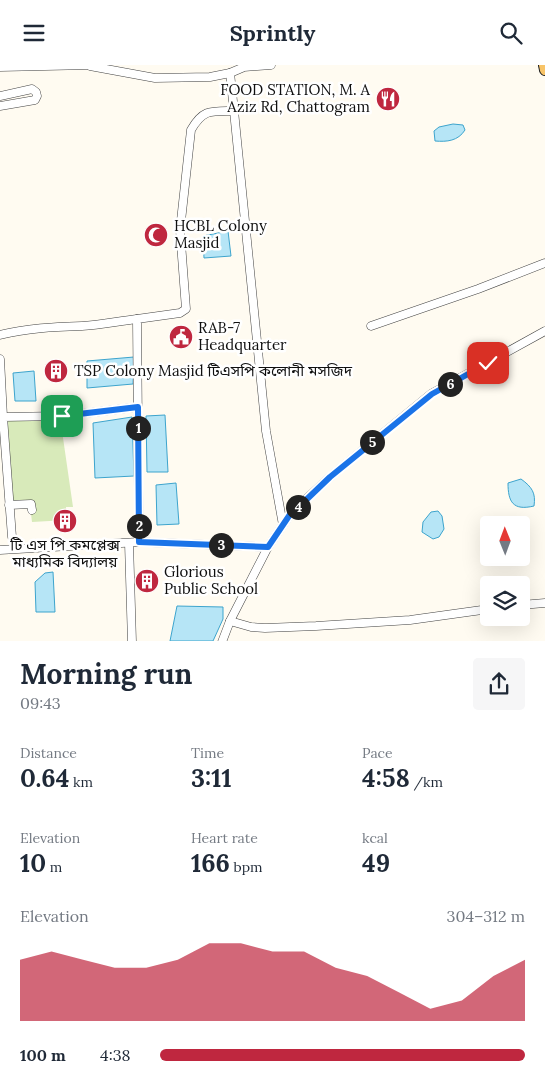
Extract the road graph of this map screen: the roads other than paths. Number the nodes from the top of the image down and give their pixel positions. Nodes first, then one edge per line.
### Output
1 (90, 65) edge
2 (271, 65) edge
3 (544, 65) edge
4 (0, 67) edge
5 (545, 70) edge
6 (230, 73) junction
7 (0, 96) edge
8 (0, 106) edge
9 (234, 111) junction
10 (545, 263) edge
11 (137, 319) junction
12 (371, 326) dead end
13 (545, 331) edge
14 (0, 335) edge
15 (0, 359) edge
16 (138, 407) junction
17 (3, 417) junction
18 (9, 505) junction
19 (32, 510) dead end
20 (283, 525) junction
21 (12, 537) dead end
22 (139, 542) junction
23 (129, 543) junction
24 (268, 547) junction
25 (0, 550) edge
26 (545, 603) edge
27 (530, 604) edge
28 (480, 610) edge
29 (230, 621) junction
30 (132, 641) edge
31 (222, 641) edge

1 - 4 street
1 - 6 street
2 - 6 street
3 - 5 main road
6 - 9 street
7 - 8 street
9 - 11 street
9 - 20 street
10 - 12 street
11 - 14 street
11 - 16 street
13 - 20 street
15 - 17 street
16 - 17 street
16 - 22 street
17 - 18 street
18 - 19 street
18 - 21 street
20 - 24 street
22 - 23 street
22 - 24 street
23 - 25 street
23 - 30 street
24 - 29 street
26 - 27 street
28 - 29 street
29 - 31 street

